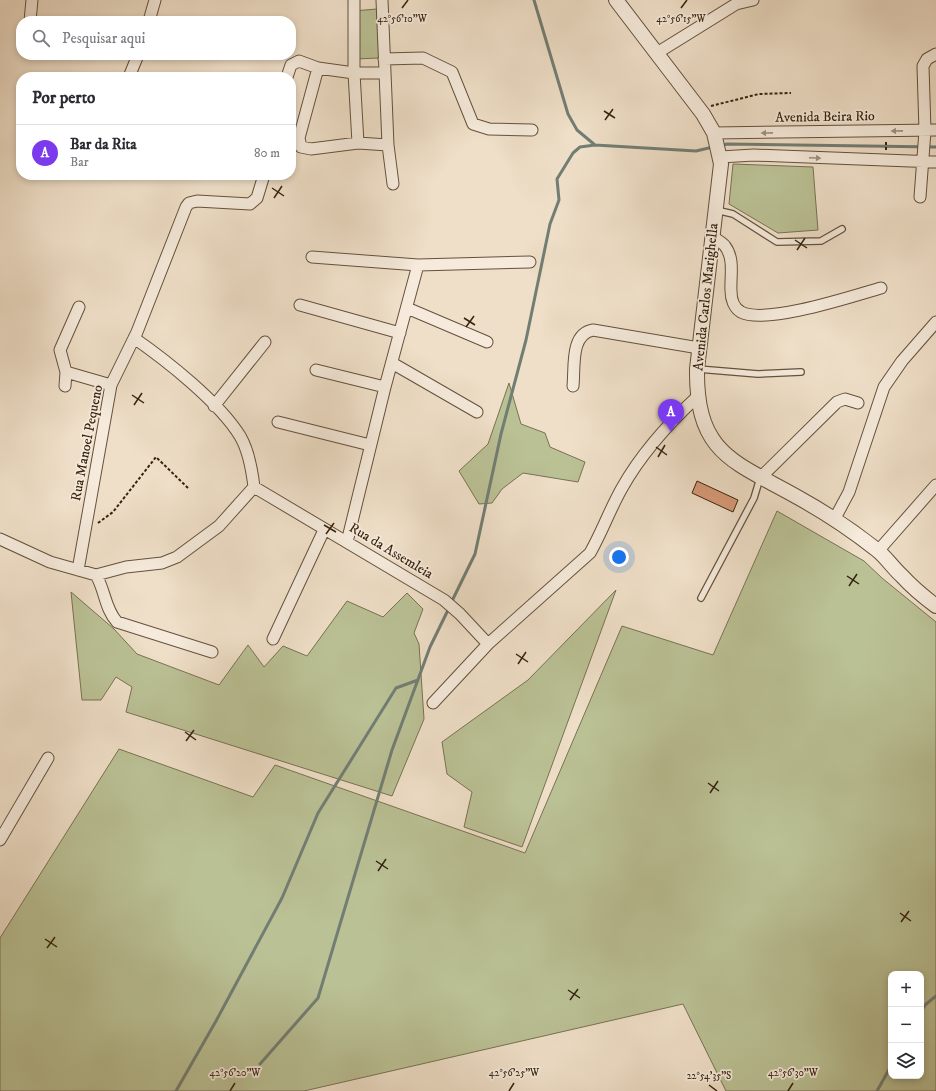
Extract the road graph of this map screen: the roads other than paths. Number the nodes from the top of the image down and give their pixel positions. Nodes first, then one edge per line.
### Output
1 (32, 0) edge
2 (155, 0) edge
3 (354, 0) edge
4 (382, 0) edge
5 (616, 0) edge
6 (753, 0) edge
7 (736, 2) edge
8 (30, 16) edge
9 (150, 16) edge
10 (657, 53) junction
11 (936, 54) edge
12 (384, 59) junction
13 (136, 60) edge
14 (318, 68) junction
15 (131, 72) edge
16 (288, 72) edge
17 (354, 73) junction
18 (384, 73) junction
19 (532, 130) dead end
20 (931, 131) edge
21 (358, 143) junction
22 (388, 145) junction
23 (717, 146) junction
24 (936, 162) edge
25 (922, 163) junction
26 (262, 180) edge
27 (393, 184) dead end
28 (920, 197) dead end
29 (716, 210) junction
30 (842, 229) dead end
31 (713, 237) junction
32 (312, 256) dead end
33 (530, 262) dead end
34 (418, 265) junction
35 (881, 288) dead end
36 (300, 305) dead end
37 (80, 307) dead end
38 (407, 308) junction
39 (936, 322) edge
40 (400, 333) junction
41 (134, 338) junction
42 (265, 342) dead end
43 (487, 342) dead end
44 (699, 348) junction
45 (392, 363) junction
46 (698, 369) junction
47 (316, 370) dead end
48 (66, 372) junction
49 (801, 372) dead end
50 (111, 385) junction
51 (65, 386) dead end
52 (573, 386) dead end
53 (385, 387) junction
54 (698, 396) junction
55 (858, 403) dead end
56 (214, 406) junction
57 (477, 412) dead end
58 (278, 422) dead end
59 (370, 446) junction
60 (760, 478) junction
61 (936, 485) edge
62 (254, 487) junction
63 (834, 520) junction
64 (324, 530) junction
65 (0, 538) edge
66 (347, 542) junction
67 (878, 551) junction
68 (78, 570) junction
69 (96, 575) junction
70 (700, 598) dead end
71 (936, 606) edge
72 (273, 639) dead end
73 (488, 644) junction
74 (212, 652) dead end
75 (433, 703) dead end
76 (48, 758) dead end
77 (0, 840) edge

1 - 8 street
2 - 9 street
3 - 17 street
4 - 12 street
5 - 10 street
6 - 7 street
7 - 10 street
10 - 23 street
11 - 20 street
12 - 18 street
12 - 19 street
13 - 15 street
14 - 16 street
14 - 17 street
14 - 21 street
17 - 18 street
17 - 21 street
18 - 22 street
20 -> 23 street, Avenida Beira Rio
20 - 25 street
21 - 22 street
22 - 27 street
23 -> 25 street
23 - 29 street, Avenida Carlos Marighella
24 - 25 street
25 - 28 street
26 - 41 street, Rua Manoel Pequeno
29 - 30 lane
29 - 31 street, Avenida Carlos Marighella
31 - 35 street
31 - 44 street, Avenida Carlos Marighella
32 - 34 street
33 - 34 street
34 - 38 street
36 - 40 street
37 - 48 street
38 - 40 street
38 - 43 street
39 - 63 street
40 - 45 street
41 - 50 street, Rua Manoel Pequeno
41 - 56 street
42 - 56 street
44 - 46 street, Avenida Carlos Marighella
44 - 52 street
45 - 53 street
45 - 57 street
46 - 49 lane
46 - 54 street, Avenida Carlos Marighella
47 - 53 street
48 - 50 street
48 - 51 street
50 - 68 street, Rua Manoel Pequeno
53 - 59 street
54 - 60 street, Avenida Carlos Marighella
54 - 73 street
55 - 60 street
56 - 62 street
58 - 59 street
59 - 66 street
60 - 63 street, Avenida Carlos Marighella
60 - 70 lane
61 - 67 street
62 - 64 street, Rua da Assemleia
62 - 69 street
63 - 67 street, Avenida Carlos Marighella
64 - 66 street, Rua da Assemleia
64 - 72 street
65 - 68 street
66 - 73 street, Rua da Assemleia
67 - 71 street, Avenida Carlos Marighella
68 - 69 street
69 - 74 street
73 - 75 street
76 - 77 street

